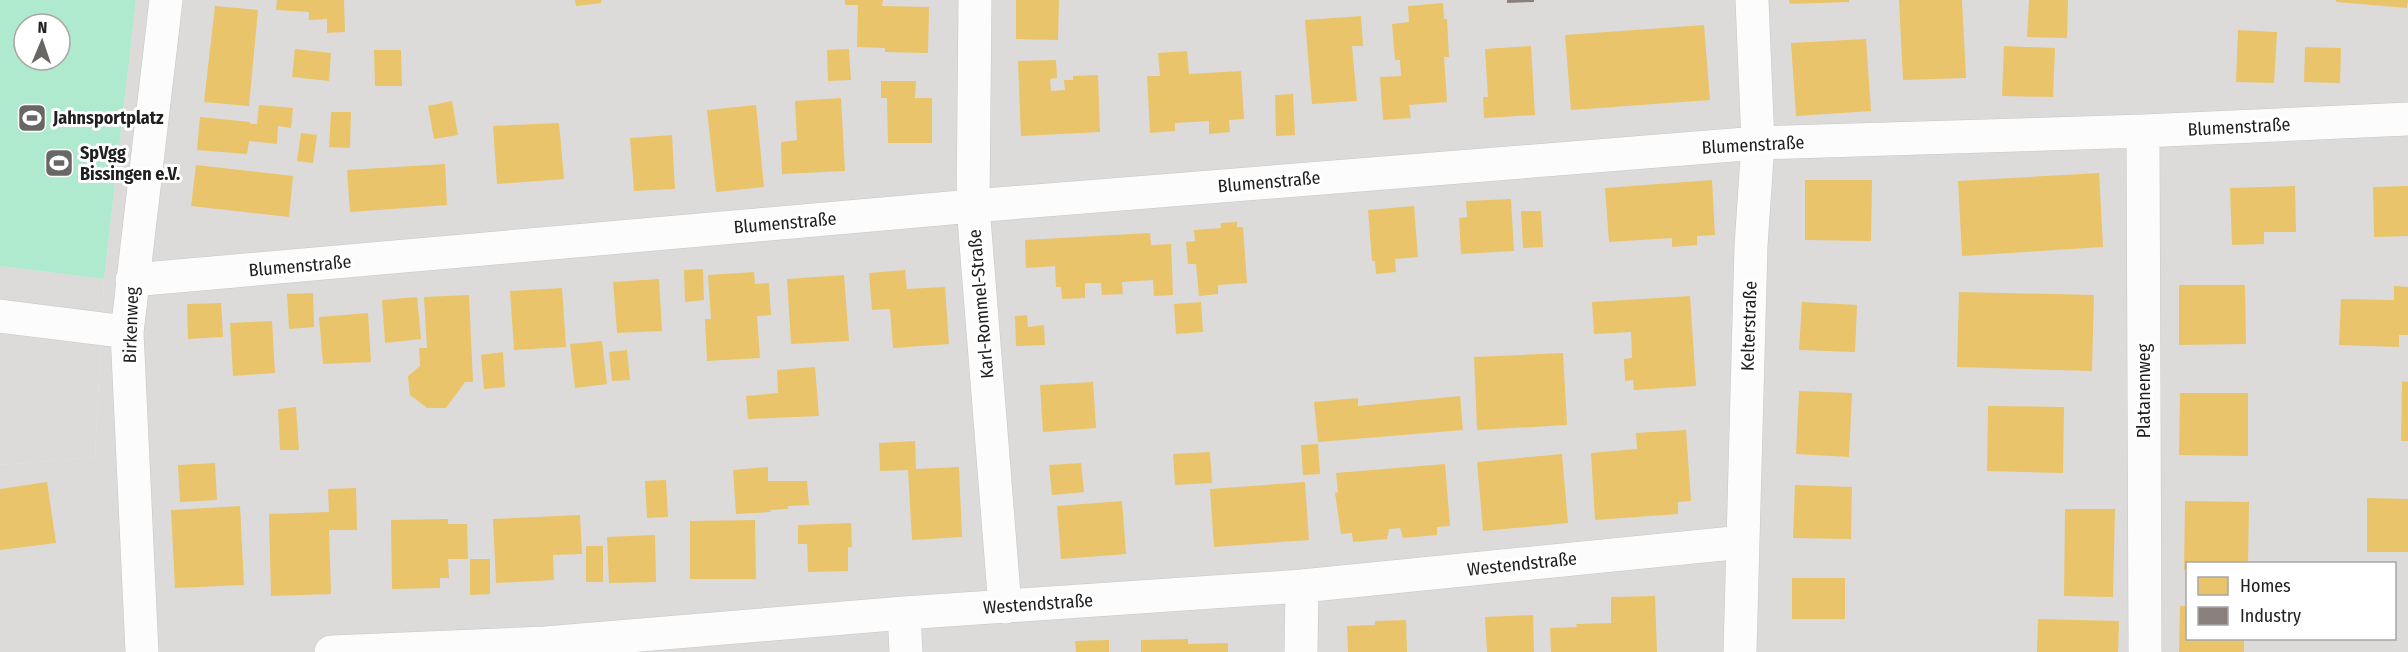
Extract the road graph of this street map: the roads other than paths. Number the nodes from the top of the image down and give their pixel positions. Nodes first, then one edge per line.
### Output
1 (166, 0) edge
2 (975, 0) edge
3 (1752, 0) edge
4 (2408, 119) edge
5 (2143, 131) junction
6 (1758, 144) junction
7 (973, 206) junction
8 (132, 280) junction
9 (0, 316) edge
10 (127, 332) junction
11 (1743, 542) junction
12 (1302, 586) junction
13 (1005, 607) junction
14 (904, 613) junction
15 (546, 647) edge
16 (142, 652) edge
17 (331, 652) edge
18 (906, 652) edge
19 (1301, 652) edge
20 (1740, 652) edge
21 (2145, 652) edge

1 - 8 street, Birkenweg
2 - 7 street, Karl-Rommel-Straße
3 - 6 street, Kelterstraße
4 - 5 street, Blumenstraße
5 - 6 street, Blumenstraße
5 - 21 street, Platanenweg
6 - 7 street, Blumenstraße
6 - 11 street, Kelterstraße
7 - 8 street, Blumenstraße
7 - 13 street, Karl-Rommel-Straße
8 - 10 street, Birkenweg
9 - 10 street
10 - 16 street, Birkenweg
11 - 12 street, Westendstraße
11 - 20 street, Kelterstraße
12 - 13 street, Westendstraße
12 - 19 street
13 - 14 street, Westendstraße
14 - 15 street, Westendstraße
14 - 18 street
15 - 17 street, Westendstraße

